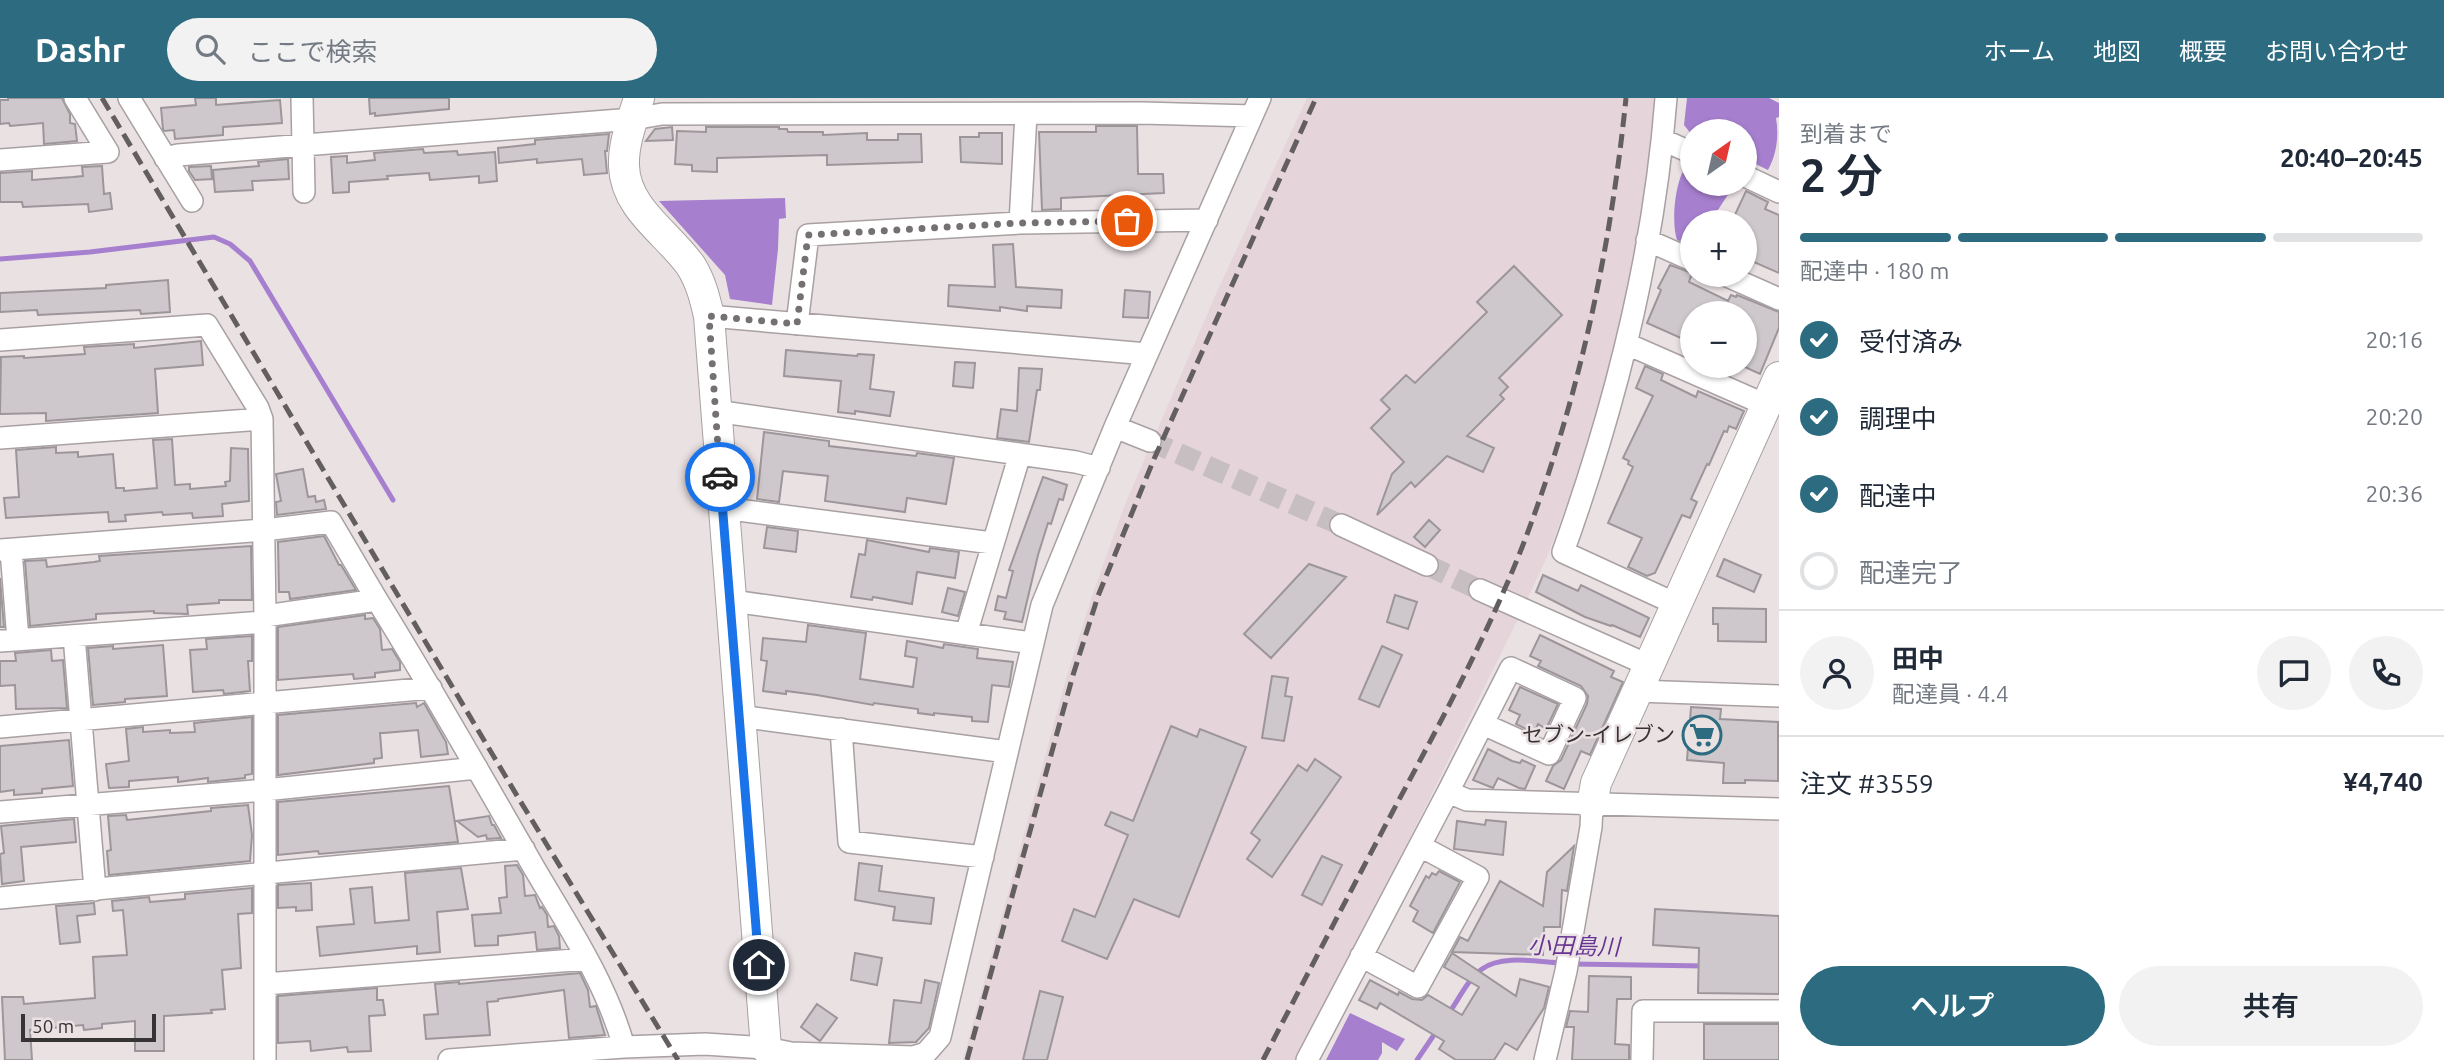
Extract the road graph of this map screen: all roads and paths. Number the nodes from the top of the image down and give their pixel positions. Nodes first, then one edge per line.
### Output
1 (75, 98) edge
2 (129, 98) edge
3 (302, 98) edge
4 (1666, 98) edge
5 (1256, 107) edge
6 (636, 108) edge
7 (1028, 108) edge
8 (1663, 140) junction
9 (303, 144) junction
10 (1680, 148) edge
11 (165, 158) junction
12 (0, 160) edge
13 (1757, 182) edge
14 (304, 192) dead end
15 (1779, 192) edge
16 (192, 201) dead end
17 (1206, 220) junction
18 (1020, 223) junction
19 (1647, 240) junction
20 (1680, 255) edge
21 (1752, 287) edge
22 (1779, 299) edge
23 (709, 316) junction
24 (797, 324) junction
25 (0, 341) edge
26 (1627, 344) junction
27 (1147, 354) junction
28 (1779, 377) edge
29 (1766, 405) junction
30 (715, 411) junction
31 (262, 419) junction
32 (1115, 427) junction
33 (0, 438) edge
34 (1150, 441) tunnel mouth
35 (1020, 454) junction
36 (1099, 468) junction
37 (723, 508) junction
38 (1341, 526) tunnel mouth
39 (264, 530) junction
40 (992, 543) junction
41 (6, 550) edge
42 (1427, 565) tunnel mouth
43 (1480, 590) tunnel mouth
44 (377, 600) junction
45 (732, 601) junction
46 (1676, 604) junction
47 (265, 619) junction
48 (966, 634) junction
49 (74, 636) junction
50 (9, 640) edge
51 (1032, 643) junction
52 (1642, 678) junction
53 (431, 688) junction
54 (1779, 696) edge
55 (265, 704) junction
56 (739, 716) junction
57 (81, 721) junction
58 (1483, 724) junction
59 (0, 727) edge
60 (841, 729) junction
61 (1007, 752) junction
62 (477, 768) junction
63 (265, 790) junction
64 (1448, 792) junction
65 (88, 804) junction
66 (1592, 805) junction
67 (1779, 809) edge
68 (0, 812) edge
69 (1420, 846) junction
70 (524, 849) junction
71 (983, 857) junction
72 (265, 874) junction
73 (95, 890) junction
74 (0, 898) edge
75 (1361, 956) junction
76 (587, 959) junction
77 (265, 984) junction
78 (1779, 1011) edge
79 (766, 1048) junction
80 (612, 1053) edge
81 (265, 1060) edge
82 (449, 1060) edge
83 (1307, 1060) edge
84 (1545, 1060) edge
85 (1642, 1060) edge

1 - 12 street
2 - 11 street
3 - 9 street
4 - 8 street
5 - 7 street
5 - 17 street
6 - 7 street
6 - 9 street
6 - 23 street
7 - 18 street
8 - 10 street
8 - 19 street
9 - 11 street
9 - 14 street
11 - 16 street
13 - 15 street
17 - 18 street
17 - 27 street
18 - 24 street
19 - 20 street
19 - 26 street
21 - 22 street
23 - 24 street
23 - 30 street
24 - 27 street
25 - 31 street
26 - 29 street
26 - 46 street
27 - 32 street
28 - 29 street
29 - 46 street
30 - 35 street
30 - 37 street
31 - 33 street
31 - 39 street
32 - 34 street
32 - 36 street
35 - 36 street
35 - 40 street
36 - 51 street
37 - 40 street
37 - 45 street
38 - 42 street
39 - 41 street
39 - 44 street
39 - 47 street
40 - 48 street
41 - 50 street
43 - 52 street
44 - 47 street
44 - 53 street
45 - 48 street
45 - 56 street
46 - 52 street
47 - 49 street
47 - 55 street
48 - 51 street
49 - 50 street
49 - 57 street
51 - 61 street
52 - 54 street
52 - 66 street
53 - 55 street
53 - 62 street
55 - 57 street
55 - 63 street
56 - 60 street
56 - 79 street
57 - 59 street
57 - 65 street
58 - 58 street
58 - 64 street
60 - 61 street
60 - 71 street
61 - 71 street
62 - 63 street
62 - 70 street
63 - 65 street
63 - 72 street
64 - 66 street
64 - 69 street
65 - 68 street
65 - 73 street
66 - 67 street
66 - 84 street
69 - 75 street
69 - 75 street
70 - 72 street
70 - 76 street
71 - 79 street
72 - 73 street
72 - 77 street
73 - 74 street
75 - 83 street
76 - 77 street
76 - 80 street
77 - 81 street
78 - 85 street
79 - 80 street
80 - 82 street

